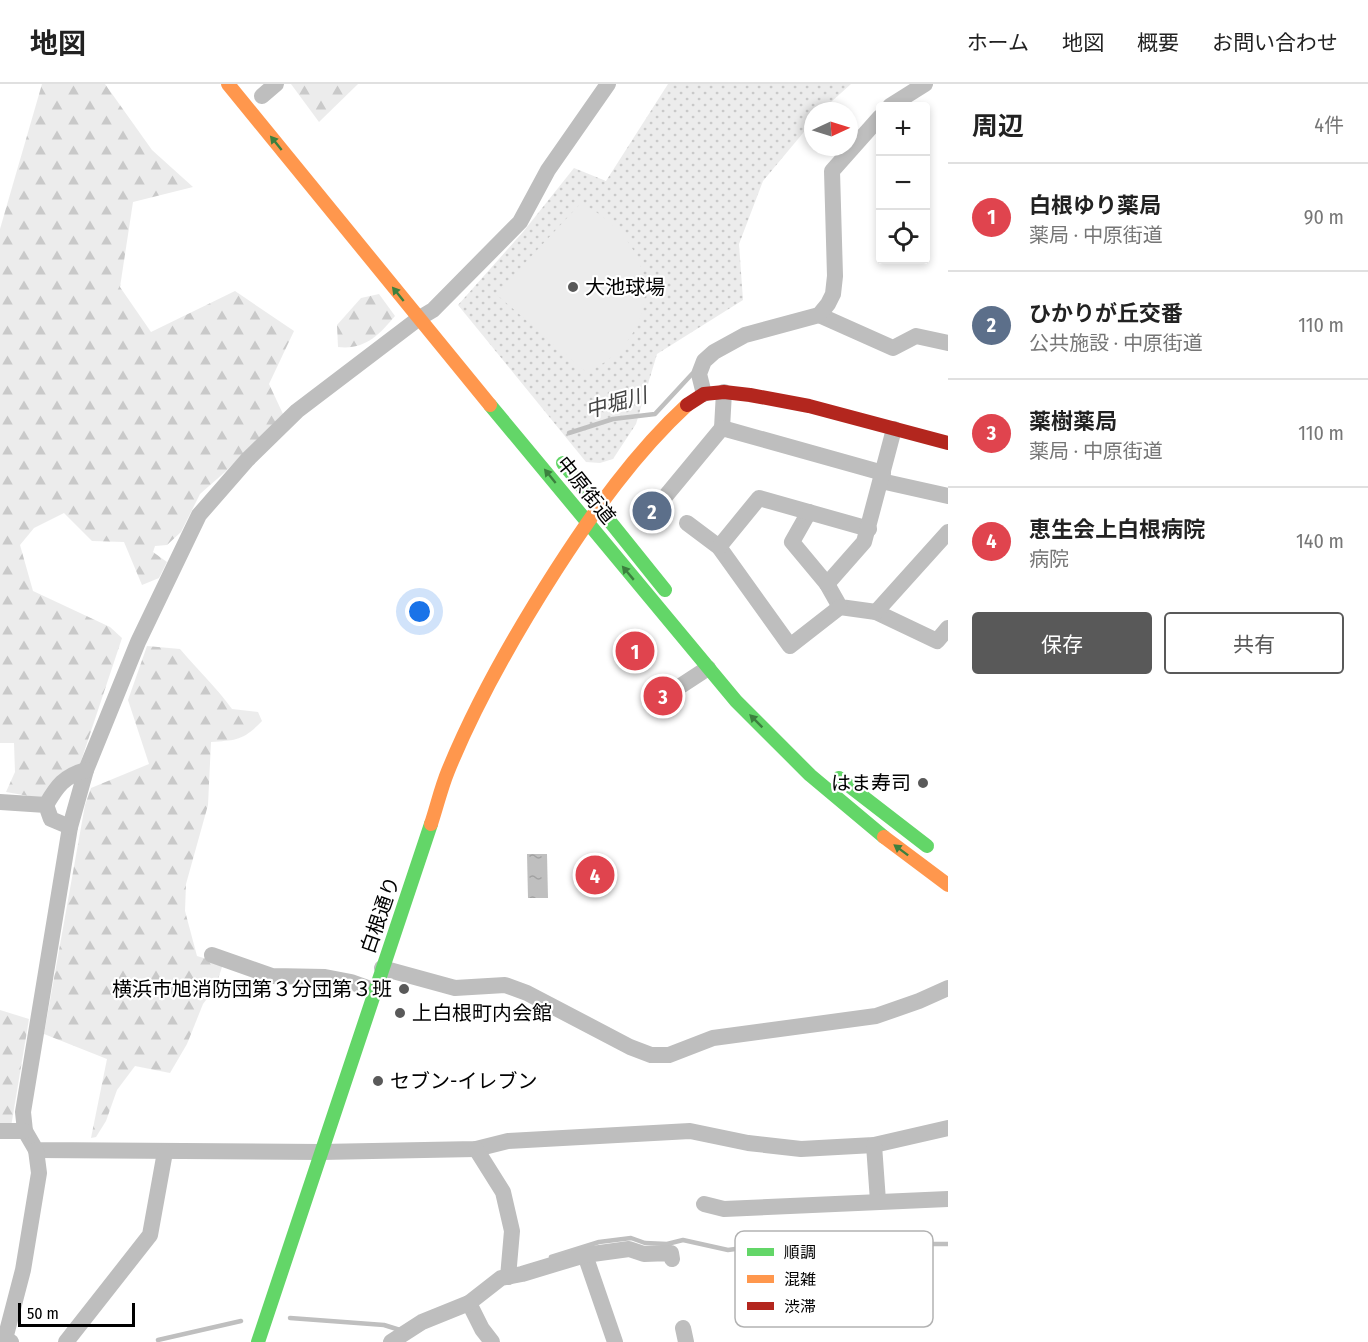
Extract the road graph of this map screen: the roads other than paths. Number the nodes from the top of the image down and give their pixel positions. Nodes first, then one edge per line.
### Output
1 (228, 84) edge
2 (276, 84) edge
3 (608, 84) edge
4 (925, 84) edge
5 (261, 95) edge
6 (897, 102) edge
7 (876, 122) edge
8 (819, 315) junction
9 (418, 319) junction
10 (948, 344) edge
11 (724, 392) junction
12 (704, 394) junction
13 (722, 428) junction
14 (894, 429) junction
15 (948, 443) edge
16 (554, 453) dead end
17 (882, 477) junction
18 (948, 496) edge
19 (664, 498) dead end
20 (599, 506) junction
21 (809, 512) junction
22 (587, 522) junction
23 (687, 523) dead end
24 (868, 529) junction
25 (948, 532) edge
26 (719, 547) junction
27 (827, 584) junction
28 (674, 602) dead end
29 (840, 607) junction
30 (876, 612) junction
31 (948, 628) edge
32 (708, 668) junction
33 (682, 685) dead end
34 (753, 698) dead end
35 (769, 715) dead end
36 (86, 770) junction
37 (829, 770) dead end
38 (0, 802) edge
39 (46, 805) junction
40 (70, 827) junction
41 (939, 855) dead end
42 (948, 885) edge
43 (212, 955) dead end
44 (382, 968) junction
45 (948, 988) edge
46 (376, 991) junction
47 (948, 1128) edge
48 (0, 1131) edge
49 (25, 1131) junction
50 (874, 1145) junction
51 (476, 1149) junction
52 (36, 1150) junction
53 (165, 1152) junction
54 (321, 1152) junction
55 (948, 1199) edge
56 (878, 1201) junction
57 (704, 1204) dead end
58 (585, 1255) junction
59 (672, 1259) dead end
60 (508, 1277) junction
61 (469, 1303) junction
62 (6, 1341) edge
63 (66, 1342) edge
64 (258, 1342) edge
65 (391, 1342) edge
66 (492, 1342) edge
67 (615, 1342) edge

9 -> 1 main road, 中原街道
2 - 5 street
3 - 9 street
4 - 6 street
7 - 8 street
8 - 10 street
8 - 12 street
22 -> 9 main road, 中原街道
9 - 36 street
11 - 12 main road
11 - 13 street
11 - 14 main road
12 - 20 main road, 白根通り
13 - 17 street
13 - 19 street
14 - 15 main road
14 - 17 street
16 - 20 main road, 中原街道
17 - 18 street
17 - 24 street
20 - 22 main road, 白根通り
20 - 28 main road, 中原街道
21 - 24 street
21 - 26 street
21 - 27 street
32 -> 22 main road, 中原街道
22 - 44 main road, 白根通り
23 - 26 street
24 - 27 street
25 - 30 street
26 - 29 street
27 - 29 street
29 - 30 street
30 - 31 street
32 - 33 street
42 -> 32 main road, 中原街道
34 - 35 main road
36 - 39 street
36 - 40 street
37 - 41 main road
38 - 39 street
39 - 40 street
40 - 49 street
43 - 46 street
44 - 45 street
44 - 46 main road, 白根通り
46 - 54 main road, 白根通り
47 - 50 street
48 - 49 street
49 - 52 street
50 - 51 street
50 - 56 street
51 - 54 street
51 - 60 street
52 - 53 street
52 - 62 street
53 - 54 street
53 - 63 street
54 - 64 main road, 白根通り
55 - 56 street
56 - 57 street
58 - 59 street
58 - 60 street
58 - 67 street
60 - 61 street
61 - 65 street
61 - 66 street

